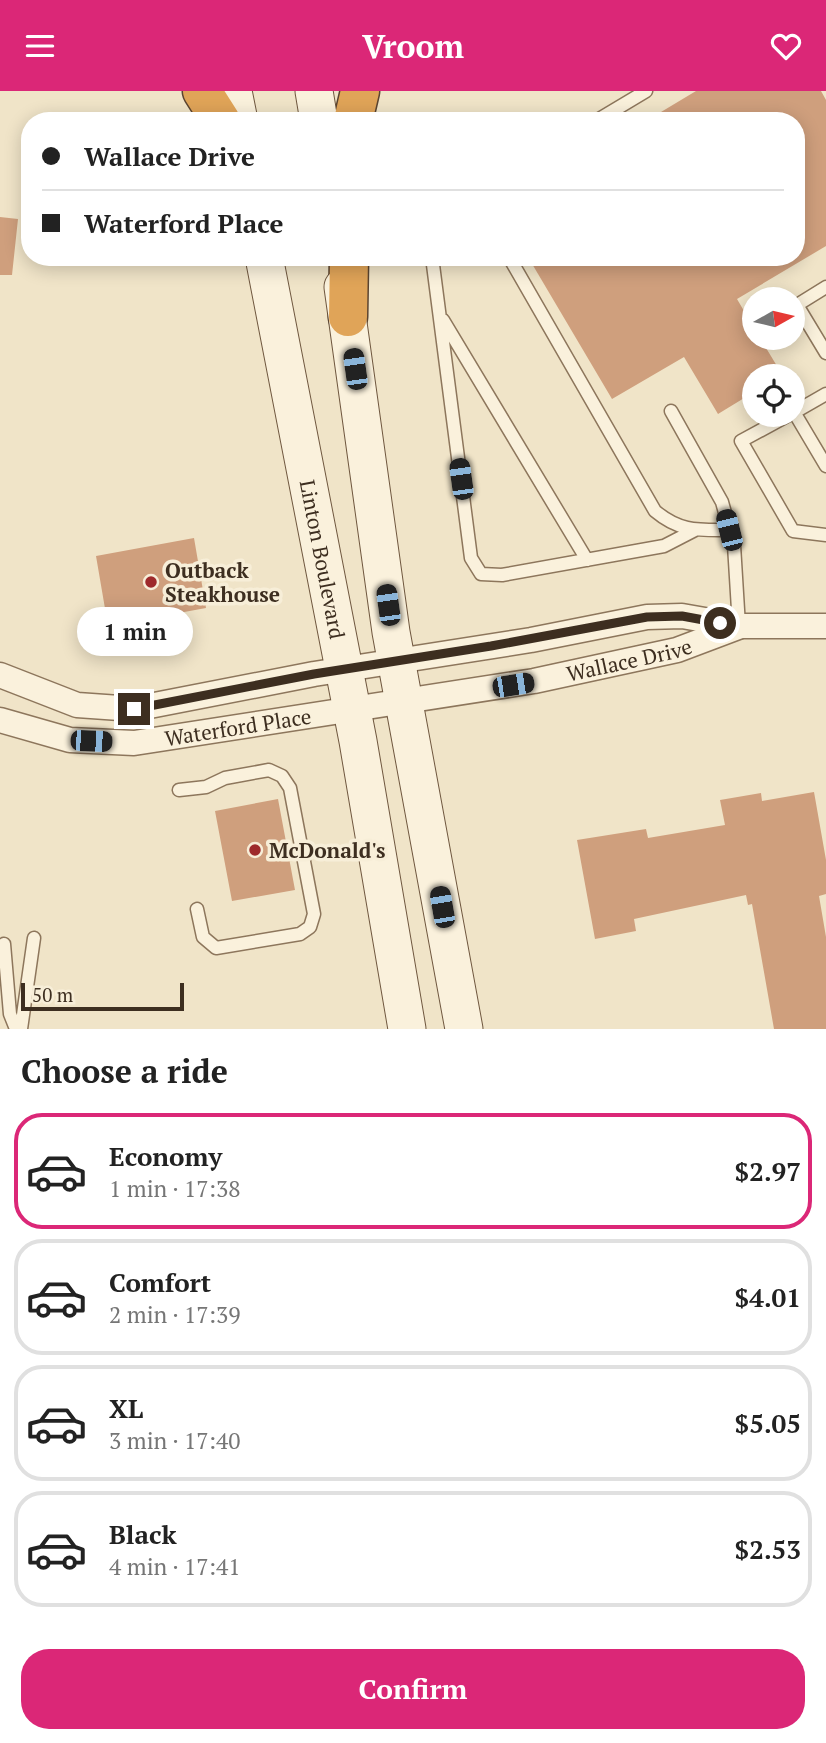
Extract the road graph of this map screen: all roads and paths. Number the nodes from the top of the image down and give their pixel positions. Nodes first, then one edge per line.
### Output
1 (202, 91) edge
2 (233, 91) edge
3 (314, 91) edge
4 (360, 91) edge
5 (646, 91) edge
6 (215, 112) edge
7 (237, 112) edge
8 (318, 112) edge
9 (354, 112) edge
10 (611, 112) edge
11 (266, 266) edge
12 (340, 266) edge
13 (349, 266) edge
14 (433, 266) edge
15 (514, 266) edge
16 (826, 287) edge
17 (439, 314) junction
18 (348, 317) junction
19 (826, 353) edge
20 (826, 394) edge
21 (805, 406) edge
22 (671, 411) dead end
23 (766, 427) edge
24 (801, 427) edge
25 (826, 466) edge
26 (695, 530) junction
27 (729, 530) junction
28 (826, 535) edge
29 (587, 559) junction
30 (739, 626) junction
31 (826, 626) edge
32 (397, 661) junction
33 (343, 670) junction
34 (0, 675) edge
35 (405, 699) junction
36 (351, 709) junction
37 (0, 720) edge
38 (179, 790) dead end
39 (197, 909) dead end
40 (34, 938) dead end
41 (4, 944) dead end
42 (19, 1029) edge
43 (407, 1029) edge
44 (464, 1029) edge

1 - 6 highway
2 - 7 main road
3 - 8 main road
4 - 9 highway
5 - 10 lane
11 - 33 main road, Linton Boulevard
12 - 18 main road
13 - 18 highway
14 - 17 lane
15 - 26 lane
16 - 19 lane
17 - 29 lane
17 - 29 lane
18 - 32 main road
20 - 21 lane
22 - 27 lane
23 - 28 lane
24 - 25 lane
26 - 27 lane
26 - 29 lane
27 - 30 lane
30 - 31 street, Wallace Drive
30 - 32 street, Wallace Drive
30 - 35 street, Wallace Drive
32 - 33 street, Wallace Drive
32 - 35 main road
33 - 34 street, Waterford Place
33 - 36 main road, Linton Boulevard
35 - 36 street, Wallace Drive
35 - 44 main road
36 - 37 street, Waterford Place
36 - 43 main road, Linton Boulevard
38 - 39 lane
40 - 42 lane
41 - 42 lane

